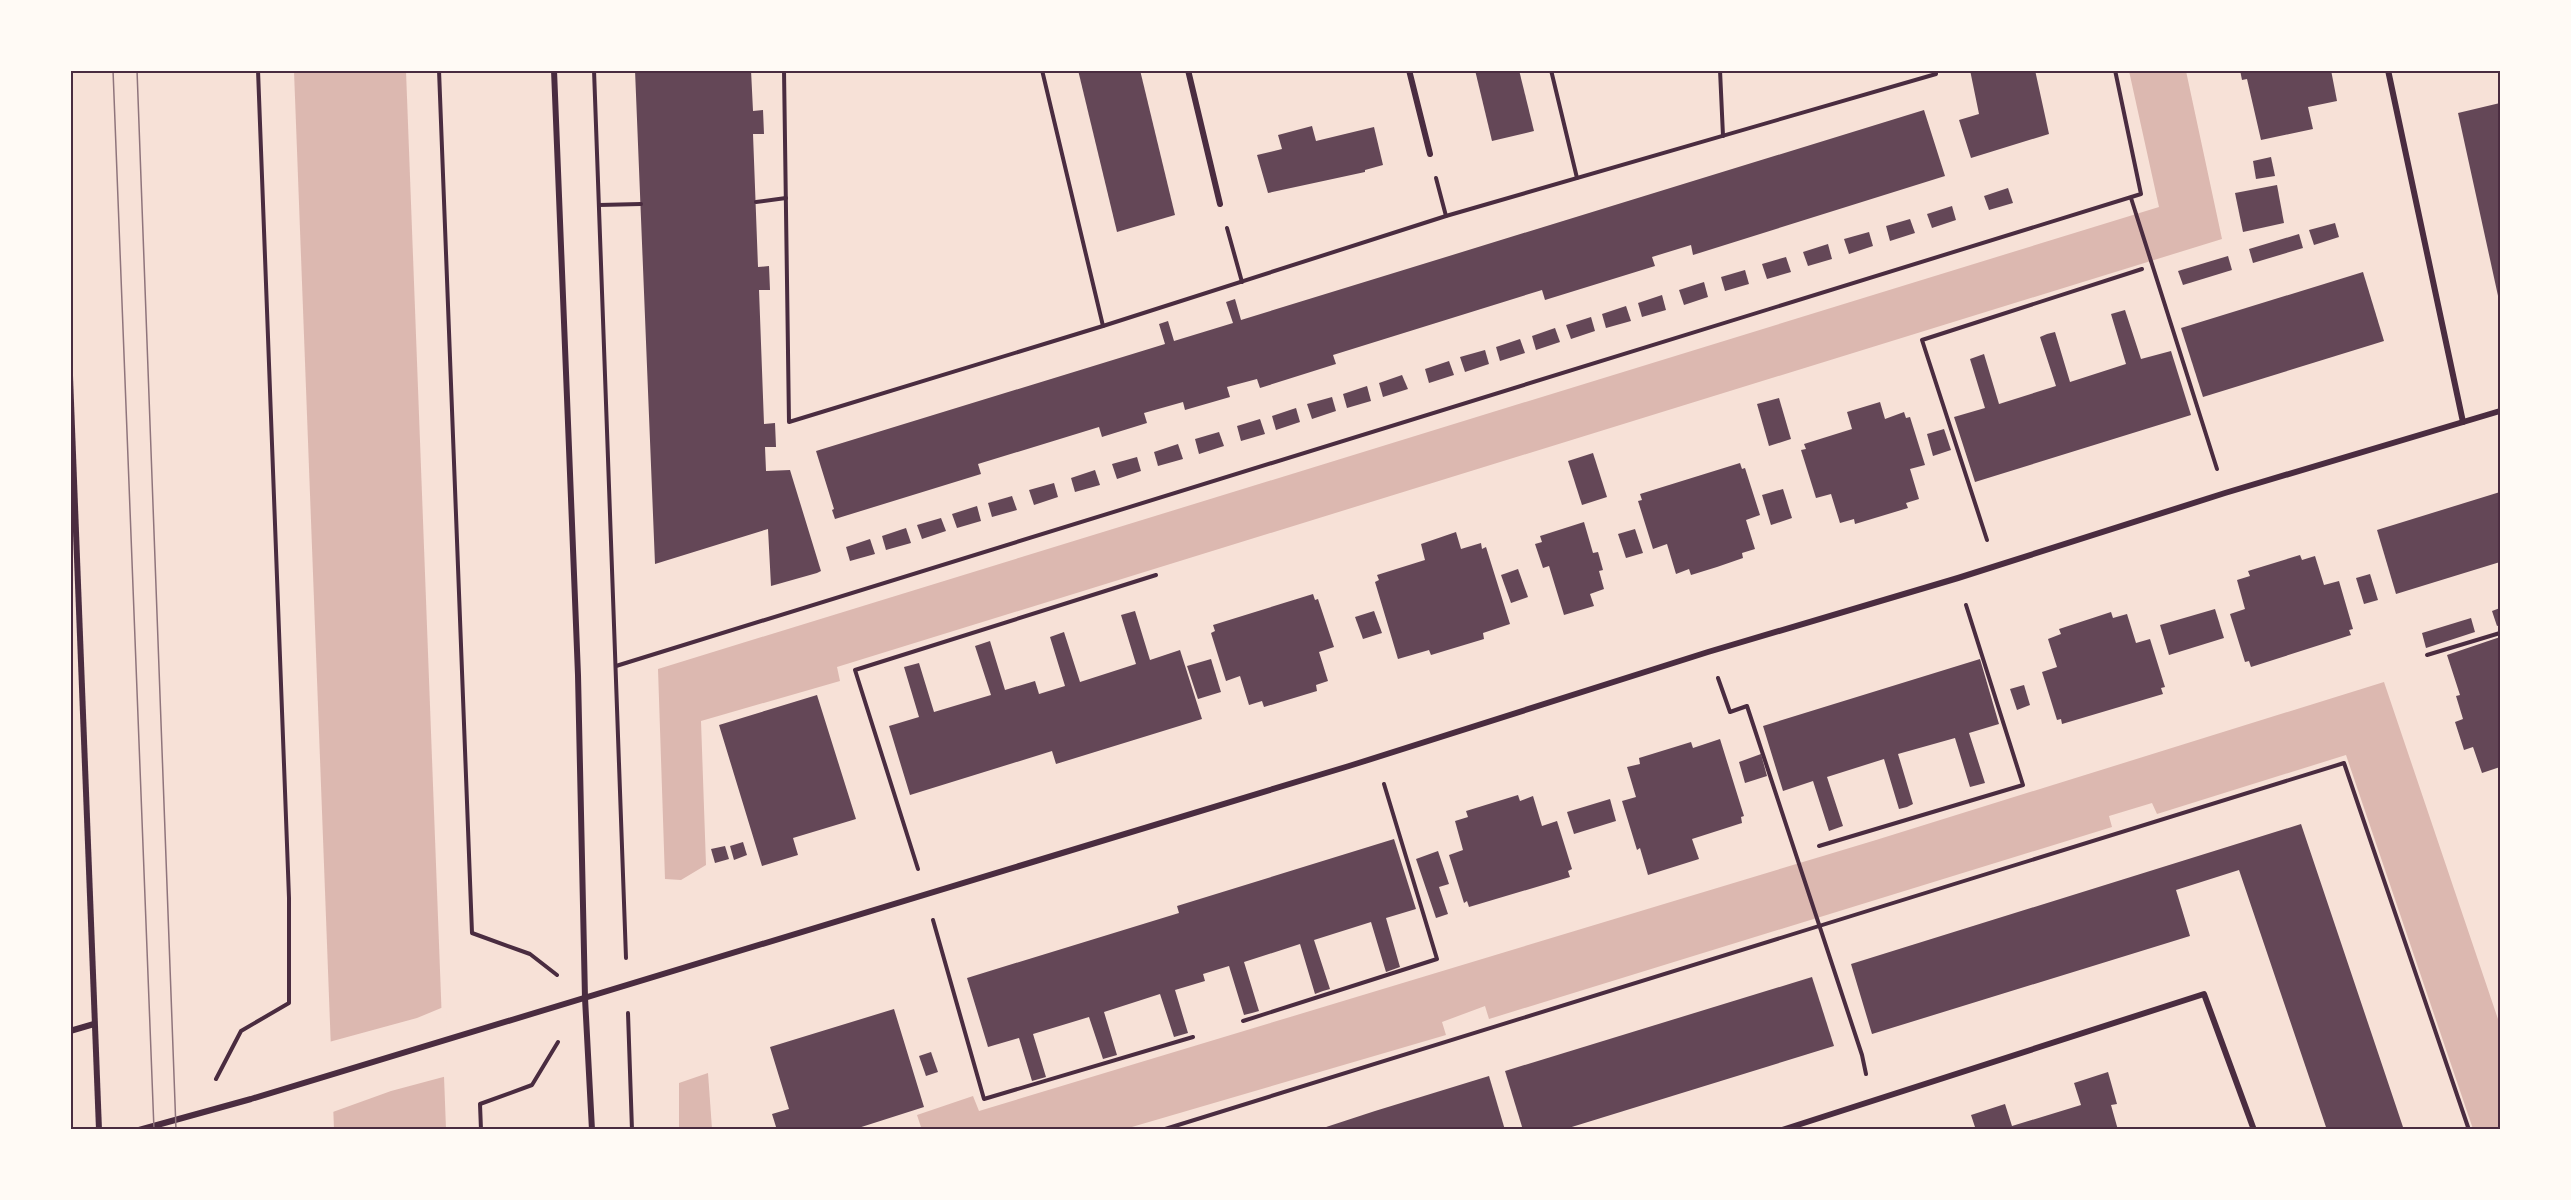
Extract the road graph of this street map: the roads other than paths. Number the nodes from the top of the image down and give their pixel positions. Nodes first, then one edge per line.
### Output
1 (554, 70) edge
2 (1188, 70) edge
3 (1409, 70) edge
4 (2388, 70) edge
5 (1430, 154) road end
6 (1220, 204) road end
7 (70, 376) edge
8 (2500, 411) edge
9 (2463, 422) junction
10 (585, 998) junction
11 (94, 1024) junction
12 (70, 1031) edge
13 (99, 1130) edge
14 (139, 1130) edge
15 (592, 1130) edge
16 (1782, 1130) edge
17 (2254, 1130) edge

1 - 10 street
2 - 6 street
3 - 5 street
4 - 9 street
7 - 11 street
8 - 9 street
9 - 10 street
10 - 14 street
10 - 15 street
11 - 12 street
11 - 13 street
16 - 17 street

